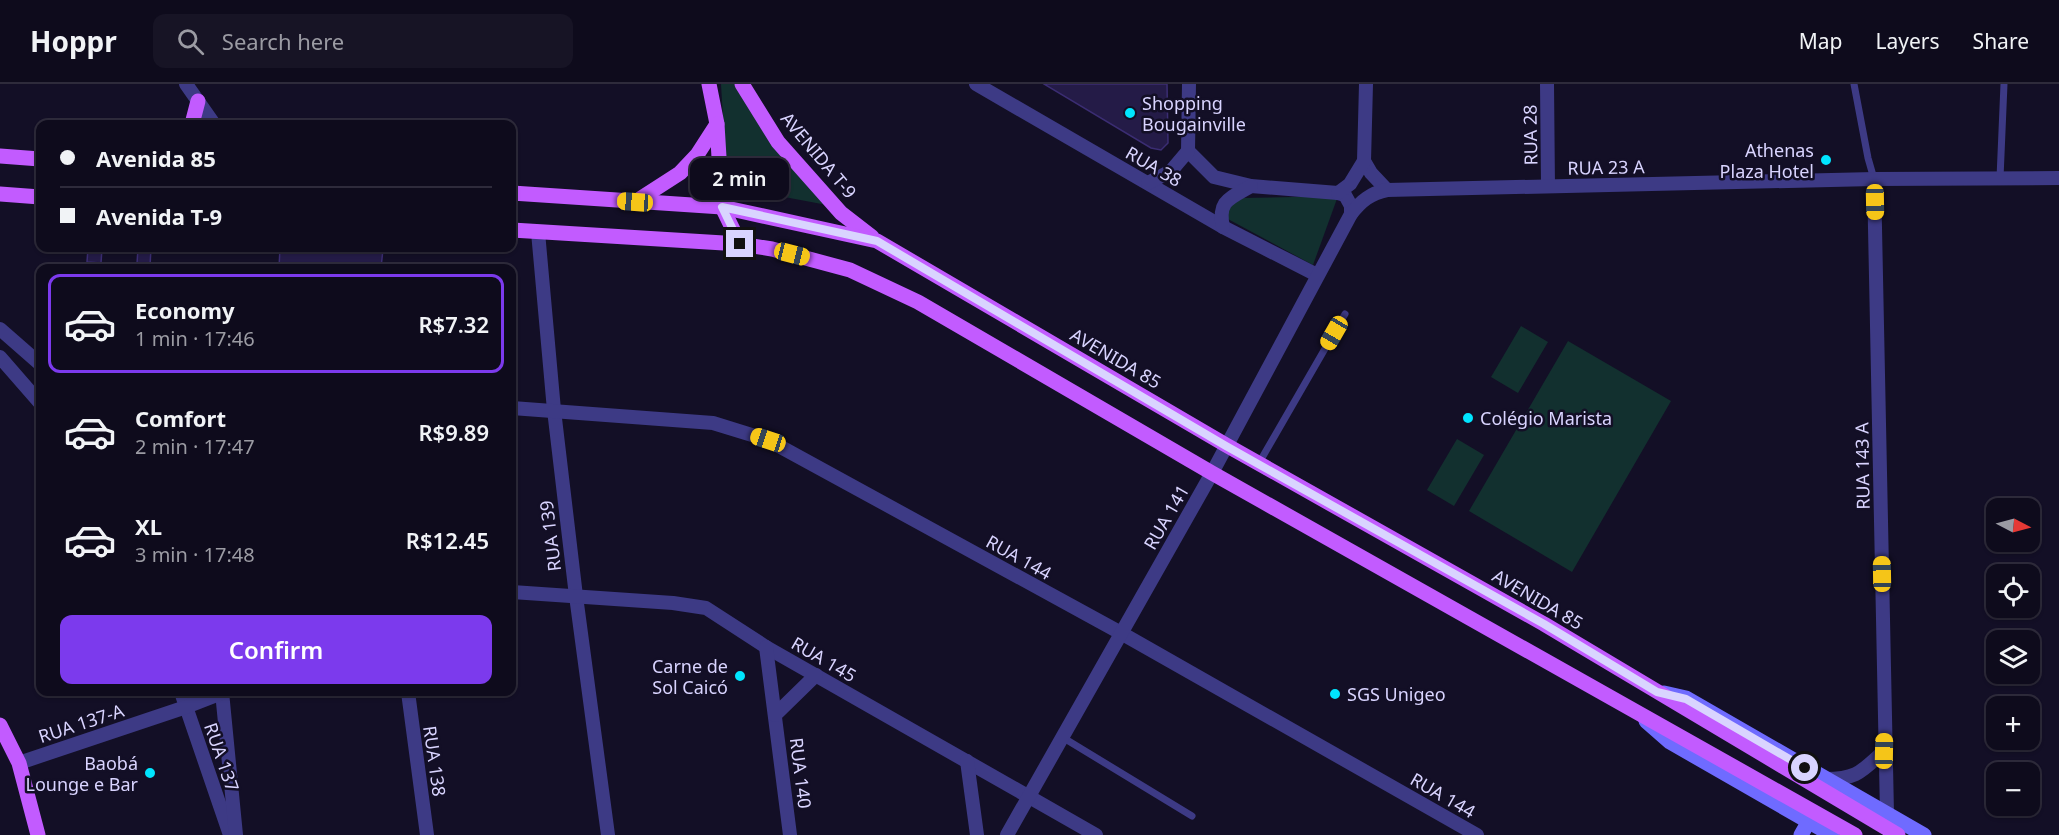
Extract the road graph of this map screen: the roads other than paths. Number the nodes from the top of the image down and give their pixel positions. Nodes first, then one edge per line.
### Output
1 (186, 84) edge
2 (709, 84) edge
3 (742, 84) edge
4 (976, 84) edge
5 (1189, 84) edge
6 (1366, 84) edge
7 (1547, 84) edge
8 (1854, 84) edge
9 (2004, 84) edge
10 (198, 101) junction
11 (193, 120) edge
12 (211, 120) edge
13 (717, 124) junction
14 (1188, 151) junction
15 (0, 156) edge
16 (36, 159) edge
17 (1364, 161) junction
18 (2000, 178) junction
19 (2059, 178) edge
20 (1874, 179) junction
21 (1148, 183) junction
22 (1251, 186) junction
23 (1548, 186) junction
24 (1388, 190) junction
25 (516, 193) edge
26 (1338, 193) junction
27 (0, 194) edge
28 (36, 197) edge
29 (635, 202) junction
30 (722, 207) junction
31 (1351, 214) junction
32 (1223, 226) junction
33 (516, 230) edge
34 (538, 232) junction
35 (877, 241) junction
36 (740, 244) junction
37 (1317, 275) junction
38 (1345, 314) dead end
39 (0, 329) edge
40 (0, 357) edge
41 (36, 360) edge
42 (36, 393) edge
43 (516, 408) edge
44 (554, 410) junction
45 (1226, 446) junction
46 (1258, 464) junction
47 (1212, 473) junction
48 (516, 592) edge
49 (576, 596) junction
50 (1121, 633) junction
51 (766, 647) junction
52 (816, 675) junction
53 (1657, 692) junction
54 (182, 696) edge
55 (212, 696) edge
56 (222, 696) edge
57 (409, 696) edge
58 (186, 707) junction
59 (1637, 713) junction
60 (775, 715) junction
61 (0, 725) edge
62 (1062, 737) junction
63 (1884, 751) junction
64 (967, 761) junction
65 (19, 763) junction
66 (1825, 779) junction
67 (1029, 796) junction
68 (1887, 814) junction
69 (1192, 816) dead end
70 (1809, 821) junction
71 (38, 835) edge
72 (230, 835) edge
73 (236, 835) edge
74 (427, 835) edge
75 (608, 835) edge
76 (790, 835) edge
77 (977, 835) edge
78 (1007, 835) edge
79 (1096, 835) edge
80 (1477, 835) edge
81 (1801, 835) edge
82 (1832, 835) edge
83 (1854, 835) edge
84 (1898, 835) edge
85 (1924, 835) edge

1 - 10 street
2 - 13 main road
3 - 35 main road, AVENIDA T-9
4 - 21 street, RUA 38
5 - 14 street
6 - 17 street
7 - 23 street, RUA 28
8 - 20 lane
9 - 18 lane
10 - 11 main road
10 - 12 street
13 - 29 main road
13 - 30 main road
14 - 21 street
14 - 22 street
15 - 16 main road
17 - 24 street
17 - 26 street
18 - 19 street, RUA 23 A
18 - 20 street, RUA 23 A
20 - 23 street, RUA 23 A
20 - 63 street, RUA 143 A
21 - 32 street, RUA 38
22 - 26 street
22 - 32 street
23 - 24 street, RUA 23 A
24 - 31 street, RUA 23 A
25 - 29 main road, AVENIDA 85
26 - 31 street
27 - 28 main road
29 - 30 main road, AVENIDA 85
30 - 35 main road, AVENIDA 85
30 - 36 main road
31 - 37 street, RUA 141
32 - 37 street, RUA 38
33 - 34 main road
34 - 36 main road
34 - 44 street, RUA 139
35 - 45 main road, AVENIDA 85
36 - 47 main road
37 - 45 street, RUA 141
38 - 46 lane
39 - 41 street
40 - 42 street
43 - 44 street, RUA 144
44 - 49 street, RUA 139
44 - 50 street, RUA 144
45 - 46 main road, AVENIDA 85
45 - 47 street, RUA 141
46 - 53 main road, AVENIDA 85
47 - 50 street, RUA 141
47 - 59 main road
48 - 49 street, RUA 145
49 - 51 street, RUA 145
49 - 75 street, RUA 139
50 - 62 street, RUA 141
50 - 80 street, RUA 144
51 - 52 street, RUA 145
51 - 60 street, RUA 140
52 - 60 street, RUA 140
52 - 64 street, RUA 145
53 - 66 main road, AVENIDA 85
53 - 84 main road, AVENIDA 85
54 - 58 street, RUA 137
55 - 58 street, RUA 137-A
56 - 73 street, RUA 137
57 - 74 street, RUA 138
58 - 65 street, RUA 137-A
58 - 72 street, RUA 137
59 - 70 main road
59 - 83 main road
60 - 76 street, RUA 140
61 - 65 main road
62 - 67 street, RUA 141
62 - 69 lane
63 - 66 street
63 - 68 street, RUA 143 A
64 - 67 street, RUA 145
64 - 77 street
65 - 71 main road
66 - 68 main road, AVENIDA 85
67 - 78 street, RUA 141
67 - 79 street, RUA 145
68 - 85 main road, AVENIDA 85
70 - 81 main road
70 - 82 main road

